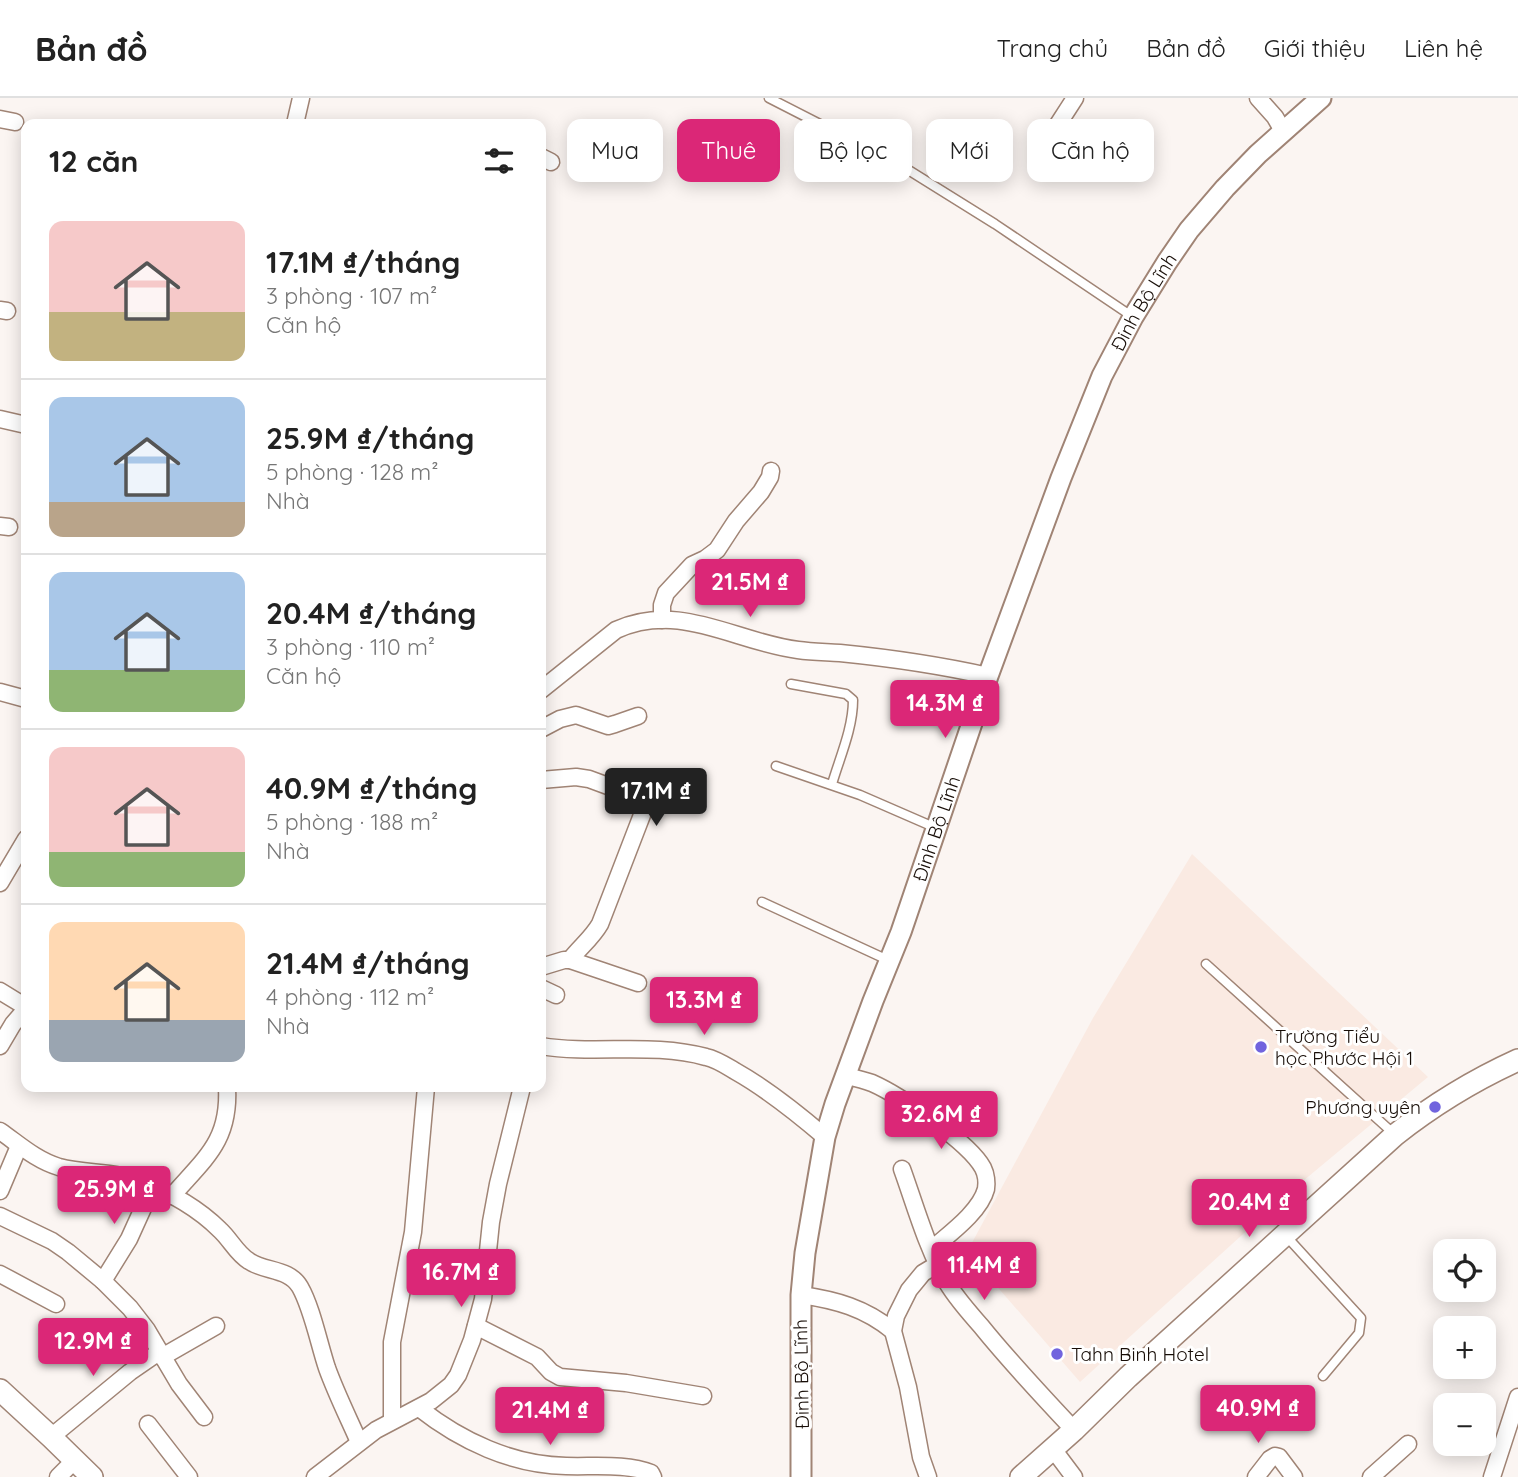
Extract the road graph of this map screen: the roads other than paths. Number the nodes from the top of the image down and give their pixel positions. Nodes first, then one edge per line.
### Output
1 (301, 98) edge
2 (769, 98) edge
3 (1075, 98) edge
4 (1258, 98) edge
5 (1321, 98) edge
6 (296, 119) edge
7 (1061, 119) edge
8 (1283, 131) junction
9 (1133, 317) junction
10 (0, 419) edge
11 (21, 424) edge
12 (771, 471) dead end
13 (662, 620) junction
14 (988, 676) junction
15 (791, 684) dead end
16 (546, 686) edge
17 (0, 692) edge
18 (21, 698) edge
19 (638, 716) dead end
20 (546, 726) edge
21 (776, 766) dead end
22 (546, 780) edge
23 (832, 785) junction
24 (936, 828) junction
25 (21, 847) edge
26 (0, 883) edge
27 (762, 902) dead end
28 (570, 960) junction
29 (890, 961) junction
30 (1206, 964) dead end
31 (546, 965) edge
32 (638, 983) dead end
33 (546, 990) edge
34 (0, 992) edge
35 (556, 995) dead end
36 (21, 1005) edge
37 (21, 1014) edge
38 (0, 1046) edge
39 (546, 1047) edge
40 (1518, 1060) edge
41 (846, 1076) junction
42 (227, 1092) edge
43 (426, 1092) edge
44 (521, 1092) edge
45 (0, 1131) edge
46 (1395, 1135) junction
47 (825, 1137) junction
48 (19, 1146) junction
49 (902, 1169) dead end
50 (153, 1186) junction
51 (0, 1191) edge
52 (172, 1196) junction
53 (0, 1216) edge
54 (1285, 1234) junction
55 (935, 1256) junction
56 (0, 1274) edge
57 (103, 1281) junction
58 (801, 1295) junction
59 (56, 1304) dead end
60 (216, 1326) dead end
61 (476, 1326) junction
62 (893, 1331) junction
63 (161, 1354) junction
64 (1323, 1376) dead end
65 (0, 1391) edge
66 (703, 1396) dead end
67 (1518, 1397) edge
68 (419, 1408) junction
69 (204, 1417) dead end
70 (392, 1420) junction
71 (148, 1424) dead end
72 (1074, 1430) junction
73 (51, 1437) junction
74 (359, 1442) junction
75 (1408, 1444) dead end
76 (1053, 1449) junction
77 (75, 1460) junction
78 (58, 1477) edge
79 (92, 1477) edge
80 (189, 1477) edge
81 (315, 1477) edge
82 (653, 1477) edge
83 (801, 1477) edge
84 (928, 1477) edge
85 (1021, 1477) edge
86 (1074, 1477) edge
87 (1256, 1477) edge
88 (1294, 1477) edge
89 (1371, 1477) edge
90 (1492, 1477) edge

1 - 6 street
2 - 9 lane
3 - 7 street
4 - 8 street
5 - 8 street, Đinh Bộ Lĩnh
8 - 9 street, Đinh Bộ Lĩnh
9 - 14 street, Đinh Bộ Lĩnh
10 - 11 street
12 - 13 street
13 - 14 street
13 - 16 street
14 - 24 street, Đinh Bộ Lĩnh
15 - 23 lane
17 - 18 street
19 - 20 street
21 - 23 lane
22 - 28 street
23 - 24 lane
24 - 29 street, Đinh Bộ Lĩnh
25 - 26 street
27 - 29 lane
28 - 31 street
28 - 32 street
29 - 41 street, Đinh Bộ Lĩnh
30 - 46 lane
33 - 35 street
34 - 36 street
37 - 38 street
39 - 47 street
40 - 46 main road
41 - 47 street, Đinh Bộ Lĩnh
41 - 55 street
42 - 52 street
43 - 70 street
44 - 61 street
45 - 48 street
46 - 54 main road
47 - 58 street, Đinh Bộ Lĩnh
48 - 50 street
48 - 51 street
49 - 55 street
50 - 52 street
50 - 57 street
52 - 74 street
53 - 57 street
54 - 64 lane
54 - 72 main road
55 - 62 street
55 - 72 street
56 - 59 street
57 - 63 street
58 - 62 street
58 - 83 street, Đinh Bộ Lĩnh
60 - 63 street
61 - 66 street
61 - 68 street
62 - 84 street
63 - 69 street
63 - 73 street
65 - 73 main road
67 - 90 street
68 - 70 street
68 - 82 street
70 - 74 street
71 - 80 street
72 - 76 main road
73 - 77 main road
74 - 81 street
75 - 89 street
76 - 85 main road
76 - 86 street
77 - 78 street
77 - 79 main road
87 - 88 street

